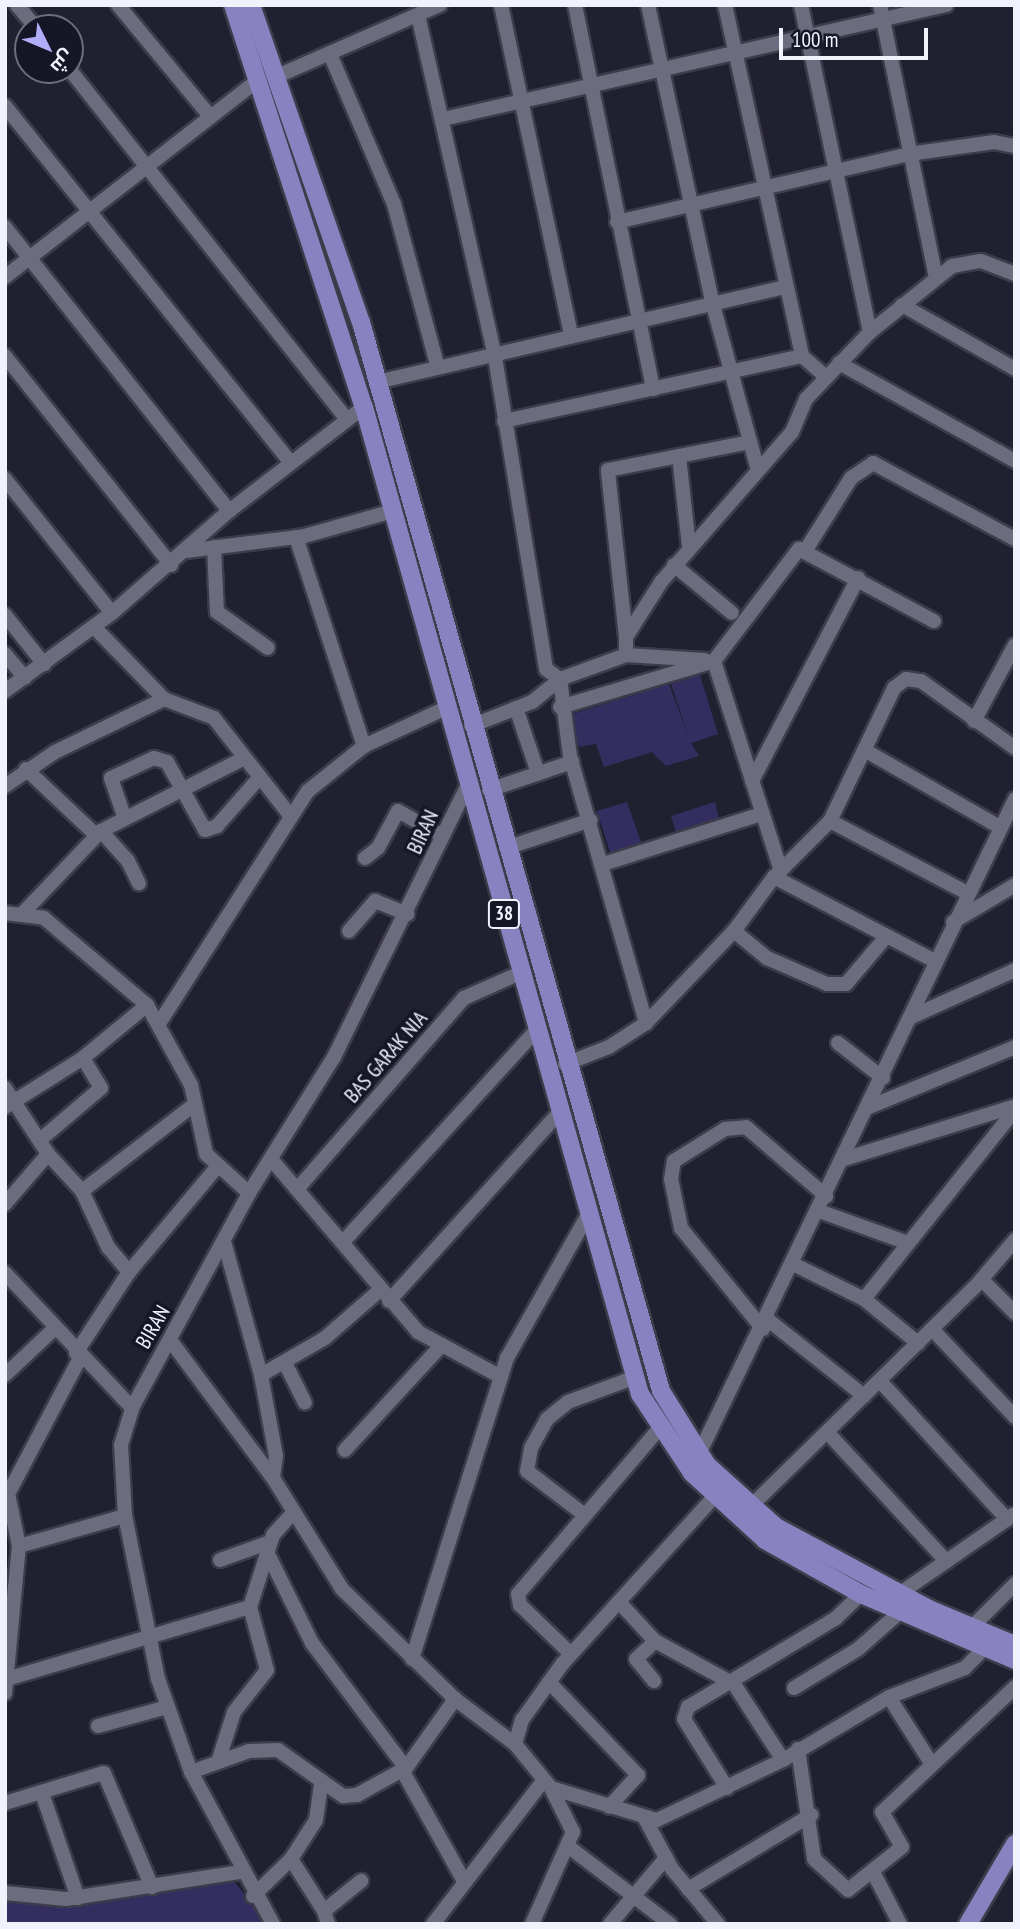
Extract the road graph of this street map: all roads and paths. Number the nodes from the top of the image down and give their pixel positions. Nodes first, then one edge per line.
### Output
1 (118, 5) edge
2 (233, 5) edge
3 (251, 5) edge
4 (440, 5) edge
5 (501, 5) edge
6 (575, 5) edge
7 (649, 5) edge
8 (725, 5) edge
9 (801, 5) edge
10 (946, 5) edge
11 (882, 12) edge
12 (418, 15) junction
13 (807, 37) junction
14 (735, 53) junction
15 (330, 54) junction
16 (663, 71) junction
17 (275, 77) junction
18 (257, 82) junction
19 (81, 84) edge
20 (591, 86) junction
21 (520, 100) junction
22 (5, 106) edge
23 (209, 115) junction
24 (443, 119) junction
25 (1015, 146) edge
26 (909, 154) junction
27 (147, 164) junction
28 (833, 173) junction
29 (762, 189) junction
30 (691, 206) junction
31 (88, 210) junction
32 (617, 222) junction
33 (5, 227) edge
34 (29, 257) junction
35 (1015, 274) edge
36 (5, 277) edge
37 (936, 277) junction
38 (349, 285) junction
39 (786, 288) junction
40 (330, 292) junction
41 (713, 305) junction
42 (902, 305) junction
43 (361, 321) junction
44 (638, 322) junction
45 (341, 328) junction
46 (870, 332) junction
47 (571, 335) junction
48 (494, 351) junction
49 (5, 356) edge
50 (802, 356) junction
51 (839, 363) junction
52 (437, 365) junction
53 (1015, 369) edge
54 (728, 372) junction
55 (826, 377) junction
56 (377, 382) junction
57 (653, 389) junction
58 (364, 407) junction
59 (346, 418) junction
60 (504, 421) junction
61 (749, 442) junction
62 (679, 456) junction
63 (289, 461) junction
64 (1015, 461) edge
65 (757, 467) junction
66 (5, 479) edge
67 (229, 510) junction
68 (393, 511) junction
69 (296, 537) junction
70 (1015, 539) edge
71 (214, 547) junction
72 (689, 547) junction
73 (807, 548) junction
74 (186, 551) junction
75 (171, 565) junction
76 (674, 565) junction
77 (858, 578) junction
78 (112, 613) junction
79 (732, 613) dead end
80 (5, 615) edge
81 (934, 621) dead end
82 (94, 627) junction
83 (626, 638) junction
84 (1015, 645) edge
85 (268, 648) dead end
86 (5, 654) edge
87 (626, 655) junction
88 (714, 661) junction
89 (44, 664) junction
90 (25, 678) junction
91 (560, 679) junction
92 (5, 691) edge
93 (164, 699) junction
94 (560, 707) junction
95 (446, 708) junction
96 (516, 708) junction
97 (974, 721) junction
98 (471, 726) junction
99 (364, 746) junction
100 (1015, 748) edge
101 (866, 751) junction
102 (244, 758) junction
103 (572, 762) junction
104 (26, 769) junction
105 (538, 773) junction
106 (259, 778) junction
107 (752, 780) junction
108 (468, 785) junction
109 (5, 786) edge
110 (489, 790) junction
111 (180, 792) junction
112 (1015, 799) edge
113 (289, 814) junction
114 (762, 814) junction
115 (124, 816) junction
116 (489, 820) junction
117 (591, 820) junction
118 (830, 821) junction
119 (1000, 827) junction
120 (99, 833) junction
121 (443, 836) junction
122 (506, 848) junction
123 (365, 858) dead end
124 (603, 864) junction
125 (778, 874) junction
126 (139, 884) dead end
127 (1015, 885) edge
128 (967, 893) junction
129 (5, 913) edge
130 (22, 914) junction
131 (408, 914) junction
132 (952, 923) junction
133 (349, 931) dead end
134 (734, 931) junction
135 (885, 938) junction
136 (935, 961) junction
137 (1015, 970) edge
138 (520, 973) junction
139 (147, 1005) junction
140 (911, 1017) junction
141 (160, 1022) junction
142 (646, 1023) junction
143 (536, 1031) junction
144 (838, 1042) dead end
145 (1015, 1047) edge
146 (83, 1058) junction
147 (565, 1064) junction
148 (883, 1078) junction
149 (8, 1098) edge
150 (195, 1104) junction
151 (869, 1107) junction
152 (1015, 1108) edge
153 (559, 1113) junction
154 (40, 1140) junction
155 (48, 1154) junction
156 (271, 1158) junction
157 (844, 1159) junction
158 (217, 1167) junction
159 (299, 1187) junction
160 (82, 1191) junction
161 (249, 1193) junction
162 (826, 1196) junction
163 (5, 1204) edge
164 (819, 1211) junction
165 (588, 1215) junction
166 (1015, 1240) edge
167 (343, 1242) junction
168 (908, 1243) junction
169 (225, 1245) junction
170 (793, 1264) junction
171 (129, 1272) junction
172 (5, 1273) edge
173 (982, 1280) junction
174 (385, 1296) junction
175 (864, 1299) junction
176 (1015, 1313) edge
177 (765, 1324) junction
178 (54, 1329) junction
179 (932, 1329) junction
180 (170, 1340) junction
181 (918, 1343) junction
182 (439, 1348) junction
183 (79, 1354) junction
184 (286, 1365) junction
185 (5, 1375) edge
186 (261, 1375) junction
187 (501, 1377) junction
188 (633, 1378) junction
189 (880, 1381) junction
190 (864, 1396) junction
191 (305, 1403) dead end
192 (132, 1408) junction
193 (1015, 1417) edge
194 (659, 1429) junction
195 (827, 1432) junction
196 (345, 1450) dead end
197 (699, 1454) junction
198 (273, 1478) junction
199 (7, 1496) edge
200 (714, 1497) junction
201 (750, 1507) junction
202 (582, 1513) junction
203 (291, 1515) junction
204 (125, 1516) junction
205 (1011, 1516) edge
206 (770, 1533) junction
207 (19, 1546) junction
208 (269, 1547) junction
209 (220, 1560) dead end
210 (946, 1561) junction
211 (818, 1562) junction
212 (1015, 1584) edge
213 (861, 1594) junction
214 (619, 1602) junction
215 (900, 1603) junction
216 (250, 1607) junction
217 (972, 1627) junction
218 (150, 1634) junction
219 (655, 1641) junction
220 (1015, 1645) edge
221 (990, 1650) junction
222 (571, 1654) junction
223 (412, 1659) junction
224 (1015, 1660) edge
225 (1015, 1670) edge
226 (10, 1678) junction
227 (654, 1681) dead end
228 (729, 1681) junction
229 (549, 1682) junction
230 (1015, 1687) edge
231 (794, 1688) dead end
232 (5, 1693) edge
233 (889, 1697) junction
234 (455, 1699) junction
235 (167, 1707) junction
236 (98, 1726) dead end
237 (515, 1744) junction
238 (798, 1749) junction
239 (219, 1759) junction
240 (783, 1760) junction
241 (931, 1763) junction
242 (404, 1769) junction
243 (191, 1772) junction
244 (321, 1783) junction
245 (547, 1784) junction
246 (727, 1788) junction
247 (43, 1796) junction
248 (5, 1803) edge
249 (609, 1807) junction
250 (811, 1815) junction
251 (644, 1817) junction
252 (1015, 1844) edge
253 (569, 1847) junction
254 (666, 1858) junction
255 (291, 1859) junction
256 (241, 1872) junction
257 (874, 1874) junction
258 (361, 1881) dead end
259 (464, 1881) junction
260 (152, 1887) junction
261 (688, 1889) junction
262 (5, 1893) edge
263 (253, 1896) junction
264 (78, 1898) junction
265 (633, 1898) junction
266 (326, 1917) edge
267 (897, 1923) edge
268 (273, 1924) edge
269 (433, 1924) edge
270 (532, 1924) edge
271 (610, 1924) edge
272 (670, 1924) edge
273 (718, 1924) edge
274 (968, 1924) edge

1 - 23 street
2 - 18 main road, 38
3 - 17 main road, 38
4 - 12 street
5 - 21 street
6 - 20 street
7 - 16 street
8 - 14 street
9 - 13 street
10 - 11 street
11 - 13 street
11 - 26 street
12 - 15 street
12 - 24 street
13 - 14 street
13 - 28 street
14 - 16 street
14 - 29 street
15 - 17 street
15 - 52 street
16 - 20 street
16 - 30 street
17 - 38 main road, 38
18 - 23 street
18 - 40 main road, 38
19 - 27 street
20 - 21 street
20 - 32 street
21 - 24 street
21 - 47 street
22 - 31 street
23 - 27 street
24 - 48 street
25 - 26 street
26 - 28 street
26 - 37 street
27 - 31 street
27 - 59 street
28 - 29 street
28 - 46 street
29 - 30 street
29 - 39 street
30 - 32 street
30 - 41 street
31 - 34 street
31 - 63 street
32 - 44 street
33 - 34 street
34 - 36 street
34 - 67 street
35 - 37 street
37 - 42 street
38 - 40 main road
38 - 43 main road, 38
39 - 41 street
39 - 50 street
40 - 45 main road, 38
41 - 44 street
41 - 54 street
42 - 46 street
42 - 53 street
43 - 45 main road
43 - 56 main road, 38
44 - 47 street
44 - 57 street
45 - 58 main road, 38
46 - 51 street
47 - 48 street
48 - 52 street
48 - 60 street
49 - 75 street
50 - 54 street
50 - 55 street
51 - 55 street
51 - 64 street
52 - 56 street
54 - 57 street
54 - 61 street
55 - 65 street
56 - 98 main road, 38
57 - 60 street
58 - 59 street
58 - 68 main road, 38
59 - 63 street
60 - 91 street
61 - 62 street
61 - 65 street
62 - 72 street
62 - 83 street
63 - 67 street
65 - 72 street
66 - 78 street
67 - 74 street
68 - 69 street
68 - 95 main road, 38
69 - 71 street
69 - 99 street
70 - 73 street
71 - 74 street
71 - 85 street
72 - 76 street
73 - 77 street
73 - 88 street
74 - 75 street
75 - 78 street
76 - 79 street
76 - 83 street
77 - 81 street
77 - 107 street
78 - 82 street
80 - 89 street
82 - 89 street
82 - 93 street
83 - 87 street
84 - 97 street
86 - 90 street
87 - 88 street
87 - 91 street
88 - 94 street
88 - 107 street
89 - 90 street
90 - 92 street
91 - 94 street
91 - 96 street
93 - 102 street
93 - 104 street
94 - 103 street
95 - 99 street
95 - 108 main road, 38
96 - 98 street
96 - 105 street
97 - 100 street
97 - 101 street
98 - 110 main road, 38
99 - 113 street
101 - 118 street
101 - 119 street
102 - 106 street
102 - 111 street
103 - 105 street
103 - 117 street
104 - 109 street
104 - 120 street
105 - 110 street
106 - 111 street
106 - 113 street
107 - 114 street
108 - 116 main road, 38
108 - 121 street, BIRAN
110 - 116 main road, 38
111 - 115 street
111 - 115 street
112 - 119 street
113 - 141 street
114 - 124 street
114 - 125 street
115 - 120 street
116 - 122 main road, 38
116 - 138 main road, 38
117 - 122 street
117 - 124 street
118 - 125 street
118 - 128 street
119 - 128 street
120 - 126 street
120 - 130 street
121 - 123 street
121 - 131 street, BIRAN
122 - 147 main road, 38
124 - 142 street
125 - 134 street
125 - 135 street
127 - 132 street
128 - 132 street
129 - 130 street
130 - 139 street
131 - 133 street
131 - 156 street, BIRAN
132 - 136 street
134 - 135 street
134 - 142 street
135 - 136 street
136 - 140 street
137 - 140 street
138 - 143 main road, 38
138 - 159 street, BAS GARAK NIA
139 - 141 street
139 - 146 street
140 - 148 street
141 - 150 street
142 - 147 street
143 - 153 main road, 38
143 - 167 street
144 - 148 street
145 - 151 street
146 - 149 street
146 - 154 street
147 - 197 main road, 38
148 - 151 street
149 - 154 street
150 - 158 street
150 - 160 street
151 - 157 street
152 - 157 street
152 - 168 street
153 - 165 main road, 38
153 - 174 street
154 - 155 street
155 - 160 street
155 - 163 street
156 - 159 street
156 - 161 street, BIRAN
157 - 162 street
158 - 161 street
158 - 171 street
159 - 167 street
160 - 171 street
161 - 169 street, BIRAN
162 - 164 street
162 - 177 street
164 - 168 street
164 - 170 street
165 - 187 street
165 - 188 main road, 38
166 - 173 street
167 - 174 street
168 - 175 street
169 - 180 street, BIRAN
169 - 186 street
170 - 175 street
170 - 177 street
171 - 183 street
172 - 178 street
173 - 176 street
173 - 179 street
174 - 182 street
174 - 184 street
175 - 181 street
177 - 190 street
177 - 197 street
178 - 183 street
178 - 185 street
179 - 181 street
179 - 193 street
180 - 192 street, BIRAN
180 - 198 street
181 - 189 street
182 - 187 street
182 - 196 street
183 - 192 street
183 - 199 street
184 - 186 street
184 - 191 street
186 - 198 street
187 - 223 street
188 - 194 main road, 38
188 - 202 street
189 - 190 street
189 - 205 street
190 - 195 street
192 - 204 street, BIRAN
194 - 200 main road, 38
194 - 202 street
195 - 201 street
195 - 210 street
197 - 201 main road, 38
198 - 203 street
199 - 207 street
200 - 206 main road, 38
200 - 214 street
201 - 206 main road, 38
202 - 222 street
203 - 208 street
203 - 223 street
204 - 207 street
204 - 218 street, BIRAN
205 - 210 street
206 - 211 main road, 38
207 - 226 street
208 - 209 street
208 - 216 street
208 - 242 street
210 - 215 street
211 - 213 main road, 38
211 - 215 main road, 38
212 - 217 street
213 - 215 main road, 38
213 - 228 street
214 - 219 street
214 - 222 street
215 - 217 main road, 38
215 - 221 main road, 38
215 - 231 street
216 - 218 street
216 - 239 street
217 - 220 main road, 38
218 - 226 street
218 - 235 street, BIRAN
219 - 227 street
219 - 228 street
221 - 224 main road, 38
221 - 225 main road, 38
221 - 233 street
222 - 229 street
223 - 234 street
226 - 232 street
228 - 240 street
228 - 246 street
229 - 237 street
229 - 249 street
230 - 241 street
233 - 238 street
233 - 241 street
234 - 237 street
234 - 242 street
235 - 236 street
235 - 243 street, BIRAN
237 - 245 street
238 - 240 street
238 - 250 street
239 - 243 street
239 - 244 street
240 - 246 street
241 - 257 street
242 - 244 street
242 - 259 street
243 - 256 street, BIRAN
244 - 255 street
245 - 249 street
245 - 253 street
245 - 259 street
246 - 251 street
247 - 248 street
247 - 260 street
247 - 264 street
249 - 251 street
250 - 257 street
250 - 261 street
251 - 254 street
252 - 274 main road
253 - 265 street
253 - 270 street
254 - 261 street
254 - 265 street
255 - 263 street
255 - 266 street
256 - 260 street
256 - 263 street, BIRAN
257 - 267 street
258 - 266 street
259 - 269 street
260 - 264 street
261 - 273 street
262 - 264 street
263 - 268 street, BIRAN
265 - 271 street
265 - 272 street

